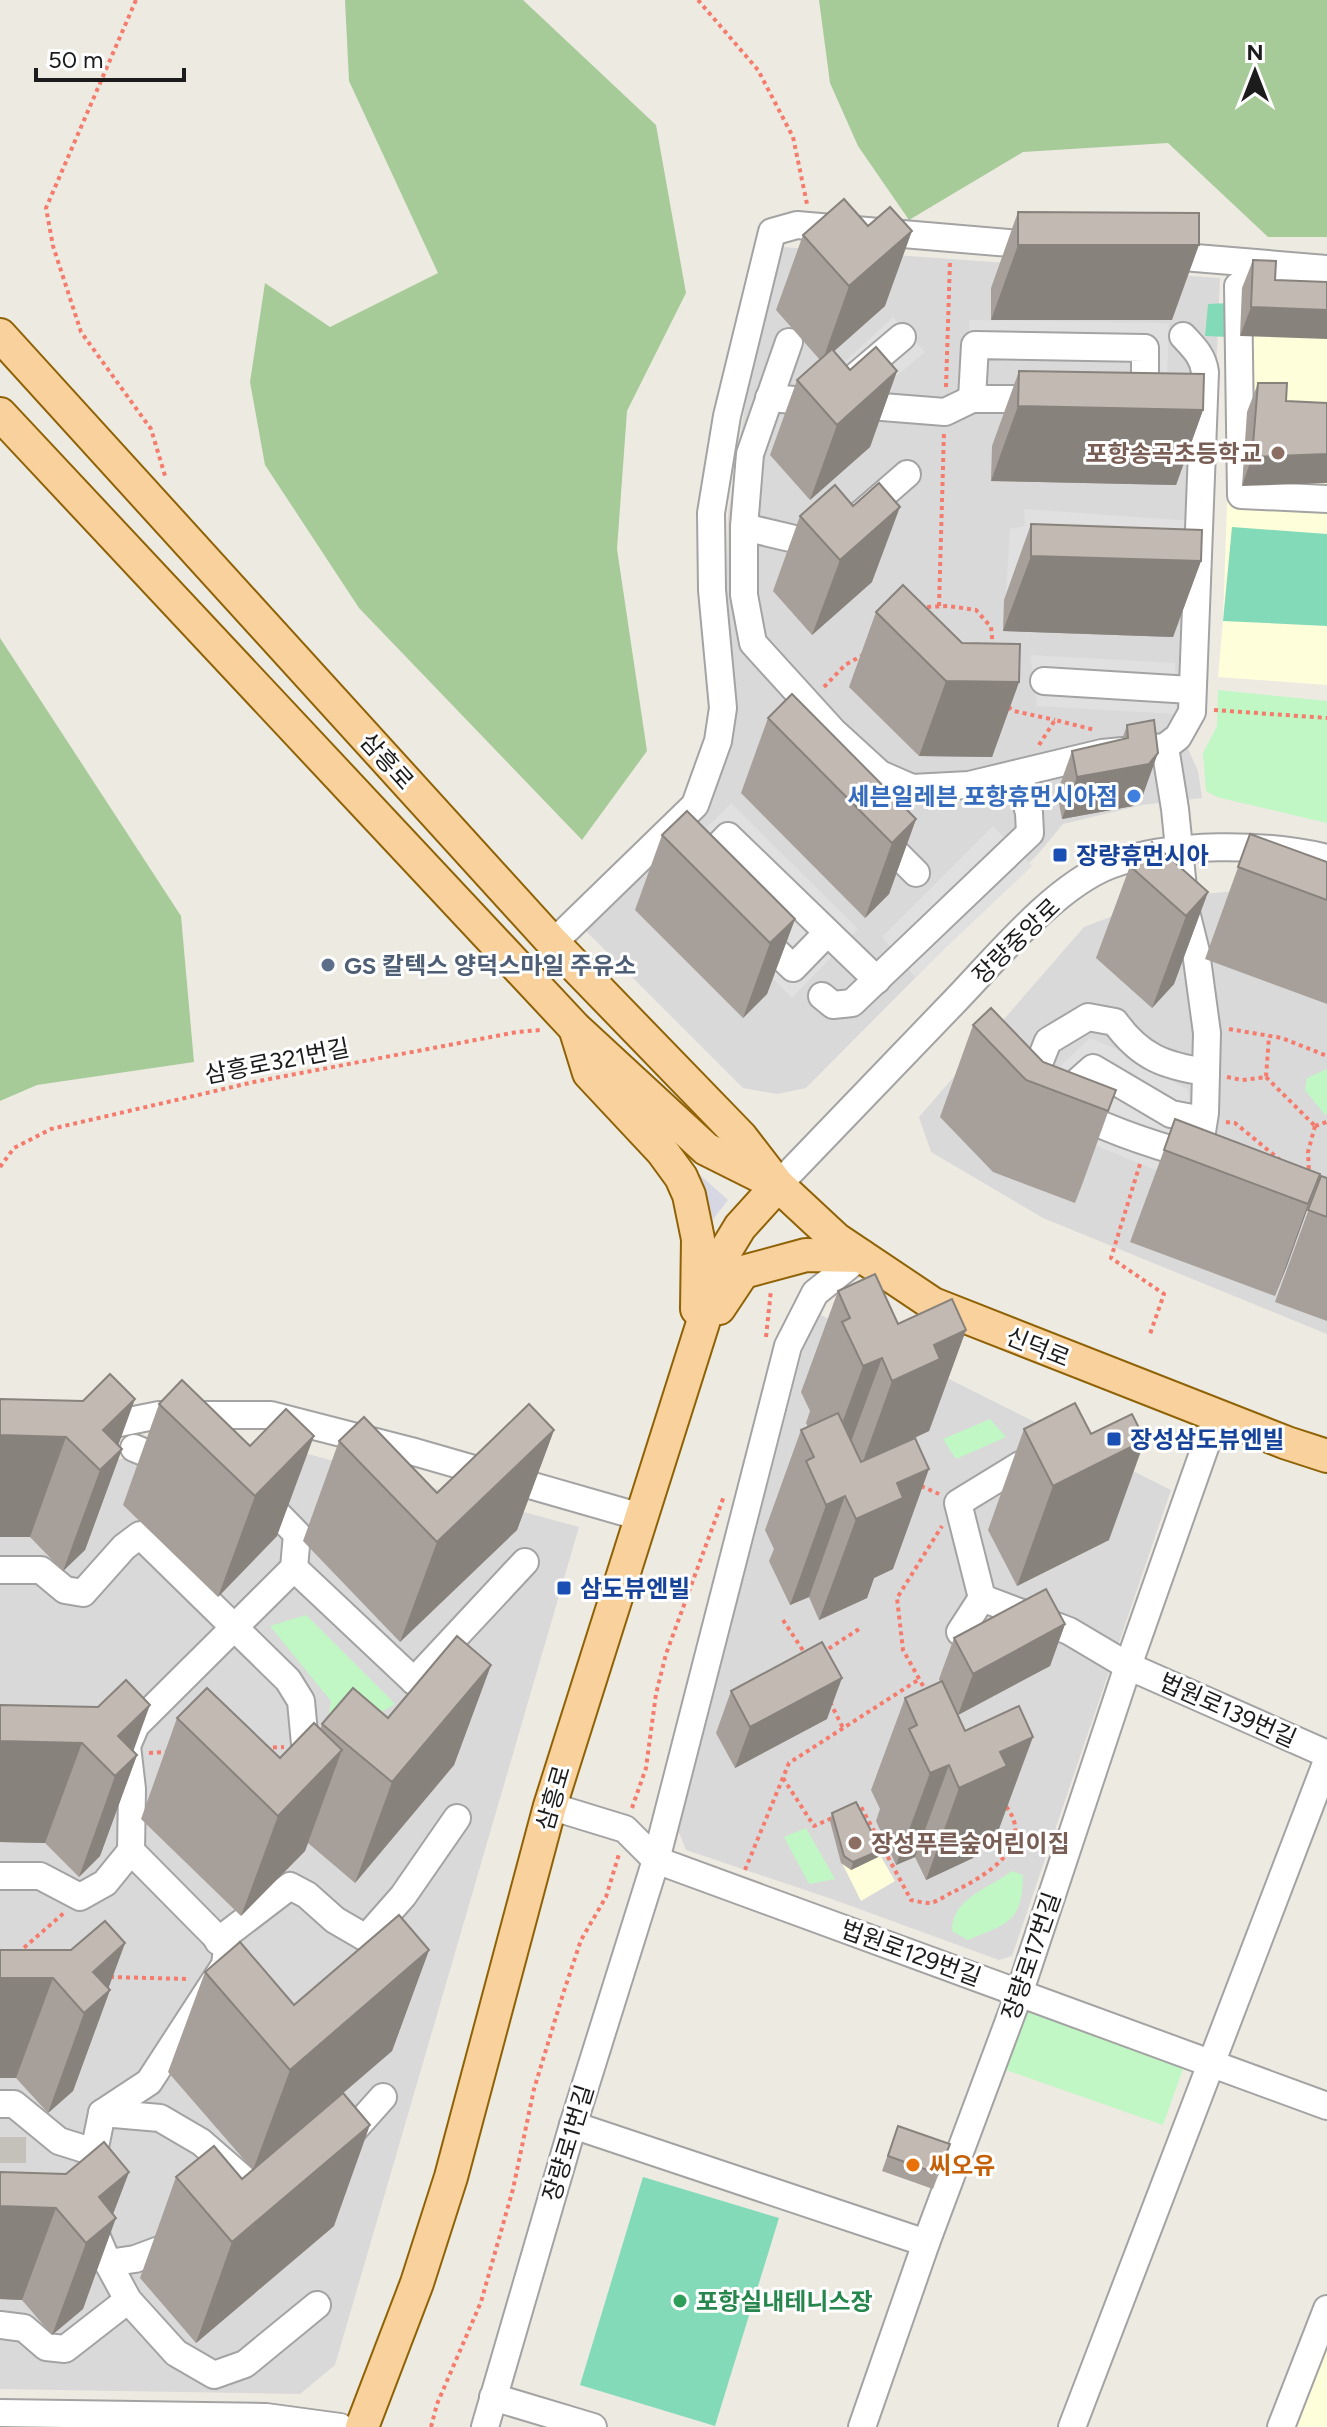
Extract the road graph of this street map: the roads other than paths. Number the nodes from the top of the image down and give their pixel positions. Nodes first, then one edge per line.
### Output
1 (1076, 248) edge
2 (1139, 253) edge
3 (1327, 269) edge
4 (1327, 290) edge
5 (0, 335) edge
6 (1183, 336) dead end
7 (902, 337) dead end
8 (789, 342) dead end
9 (769, 398) junction
10 (972, 399) junction
11 (1067, 399) edge
12 (1114, 400) edge
13 (1145, 400) junction
14 (1203, 402) junction
15 (851, 406) junction
16 (0, 414) edge
17 (907, 474) dead end
18 (1327, 499) edge
19 (744, 527) junction
20 (1199, 576) junction
21 (1167, 584) edge
22 (1044, 681) dead end
23 (1200, 700) junction
24 (1165, 747) junction
25 (880, 774) junction
26 (1019, 774) junction
27 (1178, 849) junction
28 (1327, 858) edge
29 (916, 873) dead end
30 (715, 893) edge
31 (737, 914) edge
32 (827, 933) junction
33 (553, 943) junction
34 (877, 980) junction
35 (822, 996) dead end
36 (575, 1028) junction
37 (1038, 1066) edge
38 (1206, 1072) junction
39 (1203, 1120) junction
40 (778, 1185) junction
41 (861, 1256) junction
42 (696, 1344) junction
43 (135, 1420) junction
44 (77, 1431) edge
45 (1209, 1436) dead end
46 (1327, 1456) edge
47 (1059, 1457) edge
48 (191, 1474) edge
49 (235, 1487) edge
50 (641, 1517) junction
51 (525, 1562) dead end
52 (294, 1568) junction
53 (0, 1570) edge
54 (982, 1598) junction
55 (235, 1629) junction
56 (960, 1632) edge
57 (1128, 1666) junction
58 (414, 1681) junction
59 (405, 1728) edge
60 (353, 1744) edge
61 (1327, 1754) edge
62 (1327, 1761) edge
63 (550, 1806) junction
64 (457, 1818) dead end
65 (131, 1851) junction
66 (656, 1860) junction
67 (0, 1876) edge
68 (218, 1941) junction
69 (1019, 1994) junction
70 (1211, 2063) junction
71 (383, 2097) dead end
72 (0, 2104) edge
73 (1327, 2106) edge
74 (102, 2113) junction
75 (573, 2125) junction
76 (94, 2152) junction
77 (320, 2158) edge
78 (291, 2171) edge
79 (255, 2189) junction
80 (231, 2208) edge
81 (208, 2227) edge
82 (926, 2243) junction
83 (108, 2263) junction
84 (128, 2300) junction
85 (317, 2305) dead end
86 (1327, 2309) edge
87 (0, 2325) edge
88 (493, 2397) junction
89 (0, 2413) edge
90 (340, 2427) edge
91 (362, 2427) edge
92 (485, 2427) edge
93 (593, 2427) edge
94 (862, 2427) edge
95 (1072, 2427) edge
96 (1281, 2427) edge

1 - 33 street
2 - 3 street
4 - 18 street
5 - 33 main road, 삼흥로
6 - 14 street
7 - 15 street
8 - 9 street
9 - 15 street
9 - 19 street
10 - 11 street
10 - 13 street
10 - 15 street
12 - 13 street
13 - 14 street
14 - 20 street
16 - 36 main road, 삼흥로
17 - 19 street
19 - 25 street
20 - 21 street
20 - 23 street
22 - 23 street
23 - 24 street
24 - 26 street
24 - 27 street
25 - 26 street
25 - 29 street
26 - 34 street
27 - 28 street, 장량중앙로
27 - 38 street
27 - 40 street, 장량중앙로
30 - 32 street
31 - 32 street
32 - 34 street
33 - 40 main road, 삼흥로
34 - 35 street
36 - 40 main road, 삼흥로
36 - 42 main road
37 - 38 street
38 - 39 street
39 - 39 street
40 - 41 main road, 신덕로
40 - 42 main road, 삼흥로
41 - 42 main road
41 - 46 main road, 신덕로
41 - 66 street, 장량로1번길
42 - 50 main road, 삼흥로
43 - 44 street
43 - 48 street
43 - 50 street
45 - 57 street, 장량로17번길
47 - 54 street
49 - 52 street
50 - 63 main road, 삼흥로
51 - 58 street
52 - 55 street
52 - 58 street
53 - 55 street
54 - 56 street
54 - 57 street, 법원로139번길
55 - 60 street
55 - 65 street
57 - 61 street, 법원로139번길
57 - 69 street, 장량로17번길
58 - 59 street
62 - 70 street
63 - 66 street, 법원로129번길
63 - 91 main road, 삼흥로
64 - 68 street
65 - 67 street
65 - 68 street
66 - 69 street, 법원로129번길
66 - 75 street, 장량로1번길
68 - 74 street
69 - 70 street, 법원로129번길
69 - 82 street, 장량로17번길
70 - 73 street, 법원로129번길
70 - 95 street
71 - 77 street
72 - 76 street
74 - 76 street
74 - 79 street
75 - 82 street
75 - 88 street, 장량로1번길
76 - 83 street
78 - 79 street
79 - 80 street
81 - 83 street
82 - 94 street, 장량로17번길
83 - 84 street
84 - 85 street
84 - 87 street
86 - 96 street
88 - 92 street, 장량로1번길
88 - 93 street
89 - 90 street

